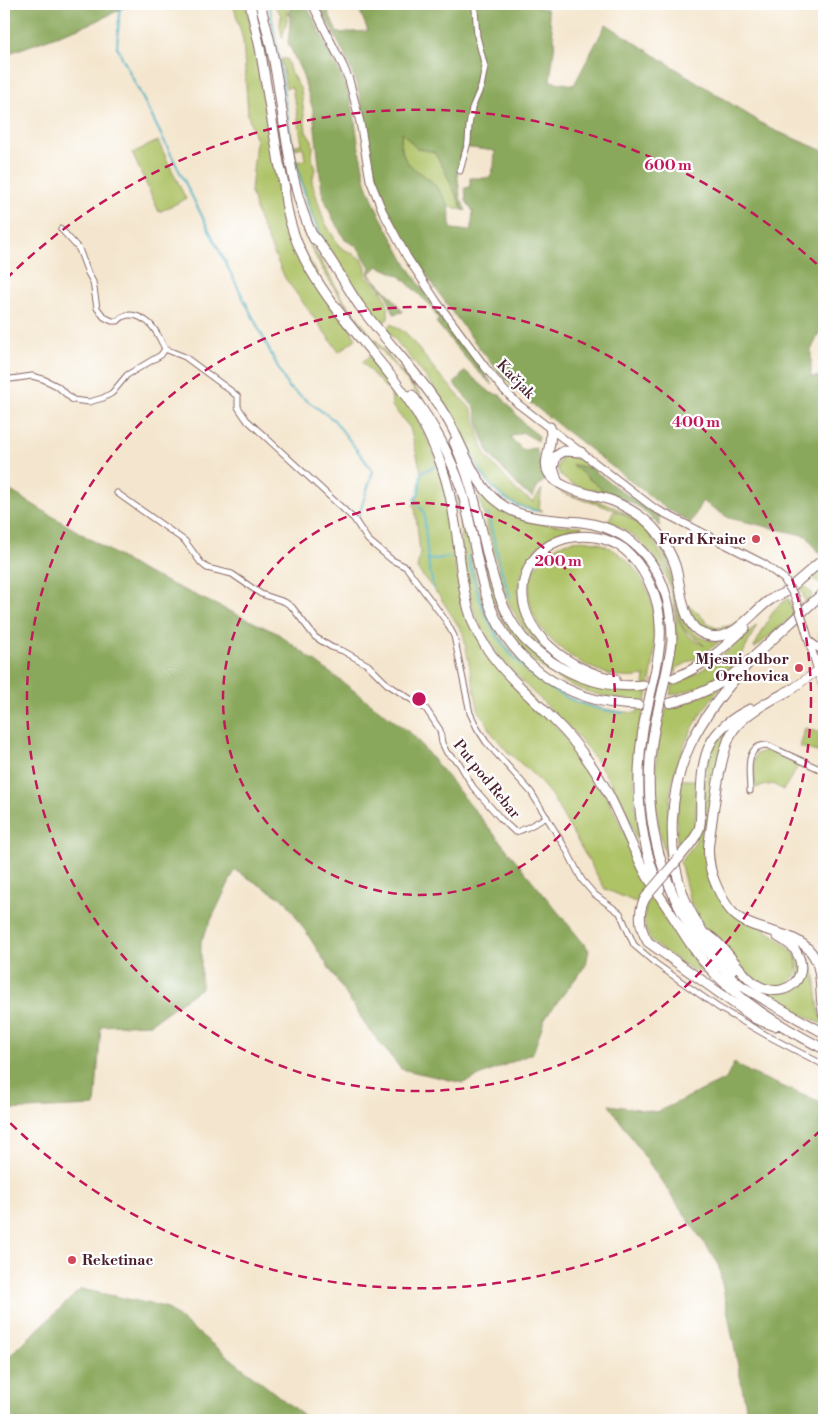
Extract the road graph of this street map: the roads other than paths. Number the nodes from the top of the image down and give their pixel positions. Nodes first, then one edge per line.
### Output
1 (250, 4) edge
2 (260, 4) edge
3 (312, 4) edge
4 (472, 4) edge
5 (460, 171) dead end
6 (284, 184) junction
7 (61, 229) dead end
8 (311, 233) junction
9 (165, 349) junction
10 (4, 380) edge
11 (550, 427) junction
12 (581, 452) junction
13 (557, 480) junction
14 (117, 493) dead end
15 (820, 562) dead end
16 (824, 592) edge
17 (784, 593) junction
18 (809, 641) junction
19 (824, 652) edge
20 (752, 659) junction
21 (821, 669) edge
22 (675, 675) tunnel mouth
23 (792, 689) joint
24 (824, 690) edge
25 (670, 702) dead end
26 (767, 704) junction
27 (638, 705) dead end
28 (824, 771) edge
29 (750, 791) dead end
30 (547, 817) junction
31 (673, 916) junction
32 (769, 930) junction
33 (703, 931) junction
34 (764, 999) junction
35 (824, 1015) edge
36 (785, 1028) junction
37 (824, 1032) edge
38 (824, 1049) edge
39 (824, 1065) edge

1 - 6 highway
2 - 8 highway
3 - 11 main road, Kačjak
4 - 5 street
6 - 27 highway
6 - 31 highway
7 - 9 street
8 - 31 highway
8 - 34 highway
9 - 10 street
9 - 30 street, Put pod Rebar
11 - 12 main road, Kačjak
11 - 13 highway
12 - 13 highway
12 - 18 main road, Kačjak, bridge
13 - 17 highway
14 - 30 street, Put pod Rebar
15 - 17 highway
16 - 20 highway
17 - 22 highway
18 - 19 main road
18 - 21 main road, Kačjak
20 - 25 highway
20 - 33 highway
21 - 23 main road
21 - 24 main road
23 - 26 highway
26 - 32 highway
26 - 36 highway, bridge
28 - 29 street
30 - 39 street
31 - 36 highway
32 - 33 highway
32 - 35 highway
33 - 34 highway
34 - 37 highway
36 - 38 highway

